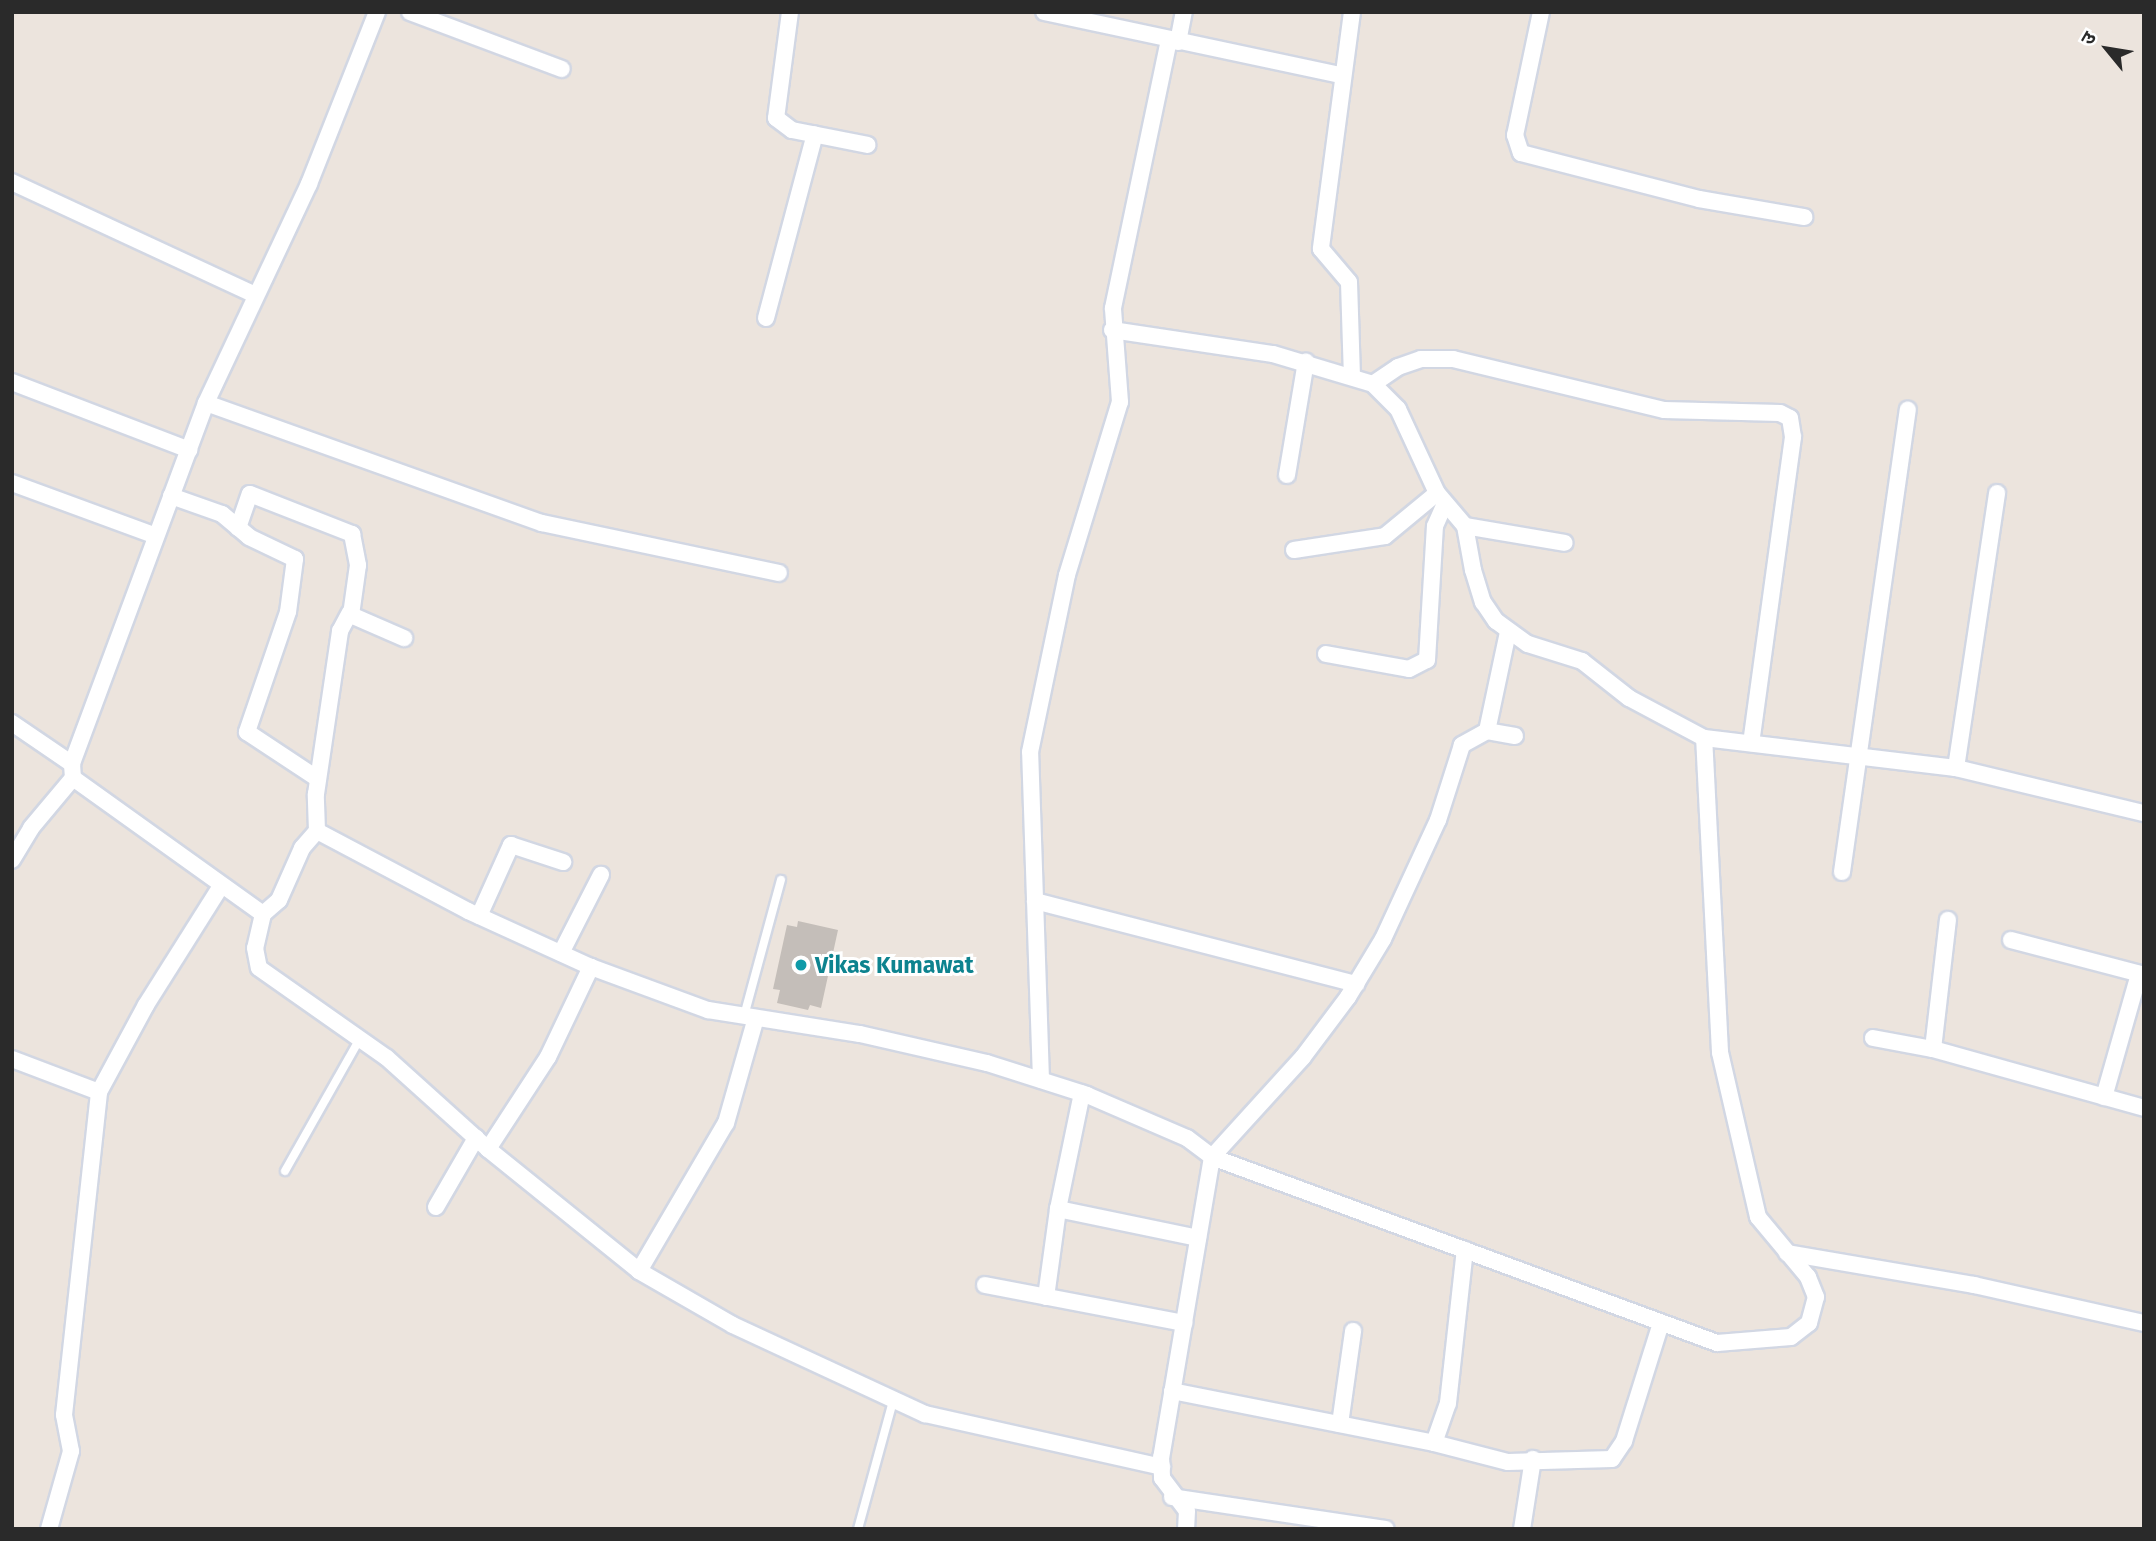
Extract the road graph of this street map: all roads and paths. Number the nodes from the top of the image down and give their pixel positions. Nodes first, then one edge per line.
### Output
1 (377, 12) edge
2 (410, 12) edge
3 (790, 12) edge
4 (1184, 12) edge
5 (1352, 12) edge
6 (1541, 12) edge
7 (1050, 13) edge
8 (1173, 41) junction
9 (562, 69) dead end
10 (1341, 75) junction
11 (815, 134) junction
12 (868, 145) dead end
13 (12, 182) edge
14 (1804, 217) dead end
15 (255, 295) junction
16 (766, 317) dead end
17 (1112, 330) junction
18 (1306, 362) junction
19 (1352, 376) junction
20 (12, 382) edge
21 (1373, 384) junction
22 (206, 403) junction
23 (1908, 410) dead end
24 (189, 450) junction
25 (1287, 475) dead end
26 (12, 484) edge
27 (1997, 493) dead end
28 (171, 496) junction
29 (1441, 498) junction
30 (1465, 526) junction
31 (238, 528) junction
32 (156, 536) junction
33 (1565, 543) dead end
34 (1294, 550) dead end
35 (779, 573) dead end
36 (350, 612) junction
37 (1508, 632) junction
38 (404, 638) dead end
39 (1326, 654) dead end
40 (12, 723) edge
41 (1487, 731) junction
42 (1514, 736) dead end
43 (1704, 738) junction
44 (1751, 743) junction
45 (1862, 757) junction
46 (1955, 768) junction
47 (73, 771) junction
48 (318, 779) junction
49 (2144, 814) edge
50 (317, 831) junction
51 (12, 860) edge
52 (563, 862) dead end
53 (1842, 872) dead end
54 (601, 874) dead end
55 (781, 880) dead end
56 (221, 886) junction
57 (1035, 901) junction
58 (263, 915) junction
59 (479, 916) junction
60 (1948, 920) dead end
61 (2011, 940) dead end
62 (561, 953) junction
63 (591, 967) junction
64 (2141, 975) edge
65 (1356, 984) junction
66 (750, 1017) junction
67 (1873, 1038) dead end
68 (359, 1040) junction
69 (1933, 1049) junction
70 (12, 1059) edge
71 (1041, 1080) junction
72 (99, 1093) junction
73 (1082, 1094) junction
74 (2104, 1097) junction
75 (2144, 1108) edge
76 (482, 1144) junction
77 (1212, 1157) junction
78 (285, 1171) dead end
79 (436, 1207) dead end
80 (1058, 1209) junction
81 (1198, 1238) junction
82 (1465, 1250) junction
83 (1787, 1253) junction
84 (639, 1271) junction
85 (985, 1285) dead end
86 (1046, 1297) junction
87 (1184, 1323) junction
88 (1661, 1323) junction
89 (2144, 1323) edge
90 (1353, 1331) dead end
91 (1172, 1391) junction
92 (893, 1401) junction
93 (1340, 1424) junction
94 (1434, 1443) junction
95 (1533, 1459) junction
96 (1162, 1468) junction
97 (1172, 1497) junction
98 (50, 1529) edge
99 (858, 1529) edge
100 (1186, 1529) edge
101 (1386, 1529) edge
102 (1522, 1529) edge

1 - 15 street
2 - 9 street
3 - 11 street
4 - 8 street
5 - 10 street
6 - 14 street
7 - 8 street
8 - 10 street
8 - 17 street
10 - 19 street
11 - 12 street
11 - 16 street
13 - 15 street
15 - 22 street
17 - 18 street
17 - 57 street
18 - 19 street
18 - 25 street
19 - 21 street
20 - 24 street
21 - 29 street
21 - 44 street
22 - 24 street
22 - 35 street
23 - 45 street
24 - 28 street
26 - 32 street
27 - 46 street
28 - 31 street
28 - 32 street
29 - 30 street
29 - 34 street
29 - 39 street
30 - 33 street
30 - 37 street
31 - 36 street
31 - 48 street
32 - 47 street
36 - 38 street
36 - 48 street
37 - 41 street
37 - 43 street
40 - 47 street
41 - 42 street
41 - 65 street
43 - 44 street
43 - 83 street
44 - 45 street
45 - 46 street
45 - 53 street
46 - 49 street
47 - 51 street
47 - 56 street
48 - 50 street
50 - 58 street
50 - 59 street
52 - 59 street
54 - 62 street
55 - 66 lane
56 - 58 street
56 - 72 street
57 - 65 street
57 - 71 street
58 - 68 street
59 - 62 street
60 - 69 street
61 - 64 street
62 - 63 street
63 - 66 street
63 - 76 street
64 - 74 street
65 - 77 street
66 - 71 street
66 - 84 street
67 - 69 street
68 - 76 street
68 - 78 lane
69 - 74 street
70 - 72 street
71 - 73 street
72 - 98 street
73 - 77 street
73 - 80 street
74 - 75 street
76 - 79 street
76 - 84 street
77 - 81 street
77 - 82 street
80 - 81 street
80 - 86 street
81 - 87 street
82 - 88 street
82 - 94 street
83 - 88 street
83 - 89 street
84 - 92 street
85 - 86 street
86 - 87 street
87 - 91 street
88 - 95 street
90 - 93 street
91 - 93 street
91 - 96 street
92 - 96 street
92 - 99 lane
93 - 94 street
94 - 95 street
95 - 102 street
96 - 97 street
97 - 100 street
97 - 101 street

